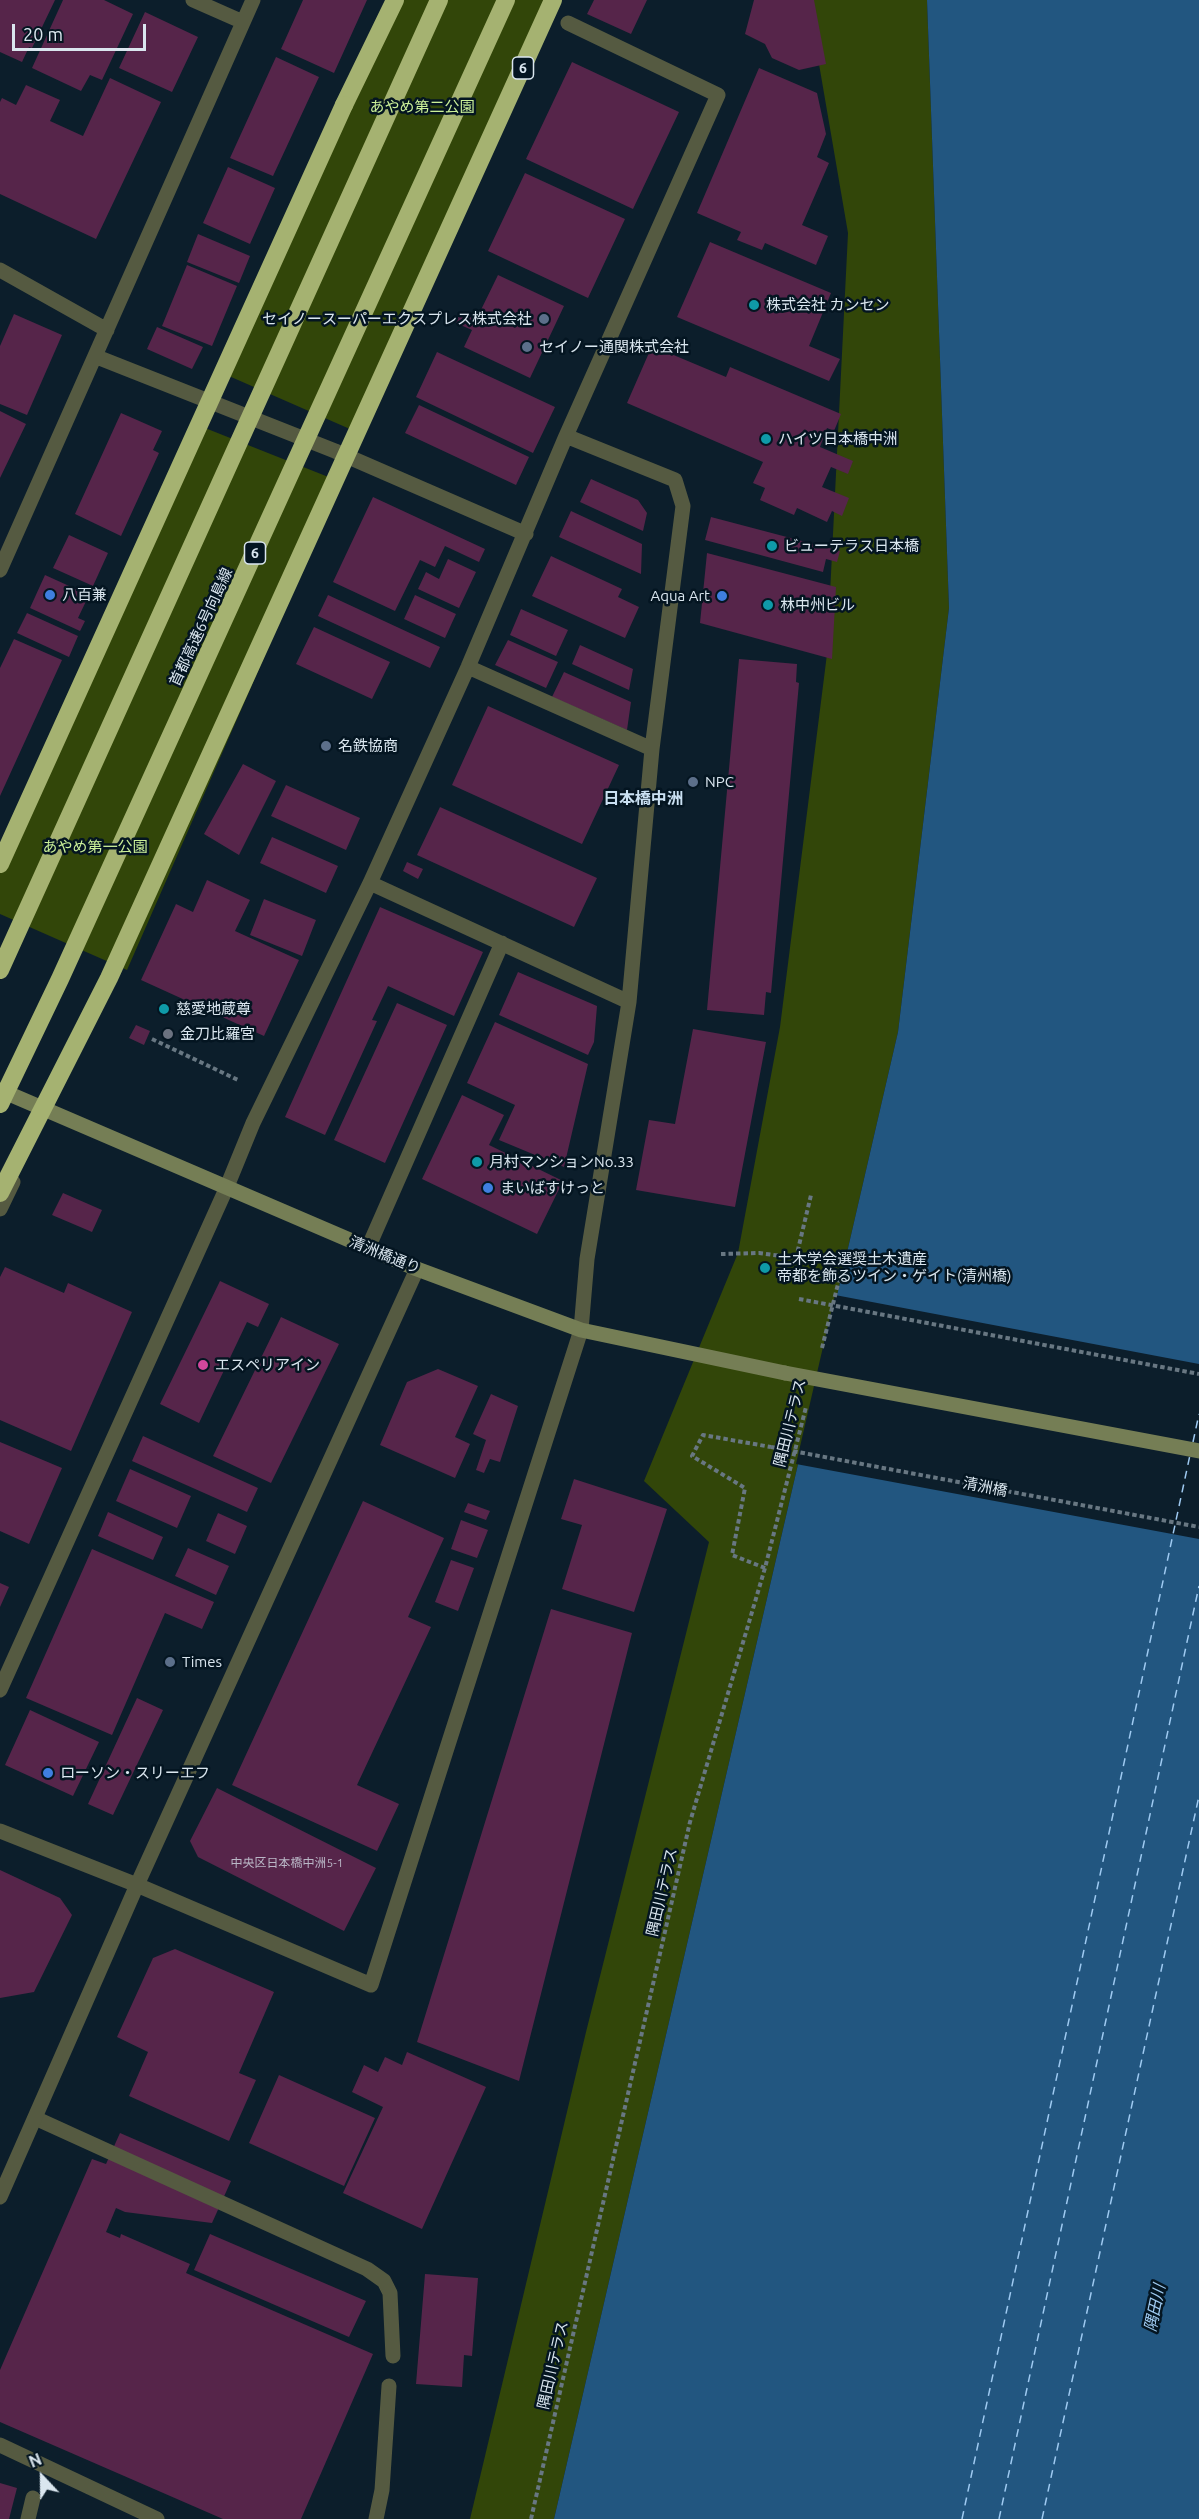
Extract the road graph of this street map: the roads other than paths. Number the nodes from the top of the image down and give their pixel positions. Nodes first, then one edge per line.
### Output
1 (194, 0) edge
2 (253, 0) edge
3 (395, 0) edge
4 (439, 0) edge
5 (506, 0) edge
6 (553, 0) edge
7 (243, 22) junction
8 (568, 23) dead end
9 (0, 270) edge
10 (107, 330) junction
11 (97, 357) junction
12 (566, 436) junction
13 (526, 534) junction
14 (0, 570) edge
15 (468, 667) junction
16 (652, 749) junction
17 (0, 864) edge
18 (370, 883) junction
19 (502, 943) junction
20 (0, 970) edge
21 (629, 1002) junction
22 (0, 1090) edge
23 (0, 1104) edge
24 (48, 1109) junction
25 (226, 1189) junction
26 (0, 1192) edge
27 (0, 1209) edge
28 (368, 1248) junction
29 (417, 1269) junction
30 (581, 1330) junction
31 (1199, 1451) edge
32 (0, 1690) edge
33 (0, 1832) edge
34 (137, 1885) junction
35 (35, 2118) junction
36 (0, 2197) edge
37 (393, 2356) dead end
38 (389, 2386) dead end
39 (0, 2445) edge
40 (33, 2499) dead end
41 (28, 2519) edge
42 (157, 2519) edge
43 (376, 2519) edge

1 - 7 street
2 - 7 street
3 - 17 highway, bridge
4 - 20 highway, bridge
5 - 23 highway, 首都高速6号向島線 / 6, bridge
6 - 26 highway, 6, bridge
7 - 10 street
8 - 12 street
9 - 10 street
10 - 11 street
11 - 13 street
11 - 14 street
12 - 13 street
12 - 16 street
13 - 15 street
15 - 16 street
15 - 18 street
16 - 21 street
18 - 19 street
18 - 25 street
19 - 21 street
19 - 28 street
21 - 30 street
22 - 24 main road, 清洲橋通り
24 - 25 main road, 清洲橋通り
24 - 27 street
25 - 28 main road, 清洲橋通り
25 - 32 street
28 - 29 main road, 清洲橋通り
29 - 30 main road, 清洲橋通り
29 - 34 street
30 - 31 main road, 清洲橋通り, bridge
30 - 34 street
33 - 34 street
34 - 35 street
35 - 36 street
35 - 37 street
38 - 43 street
39 - 42 street
40 - 41 street

